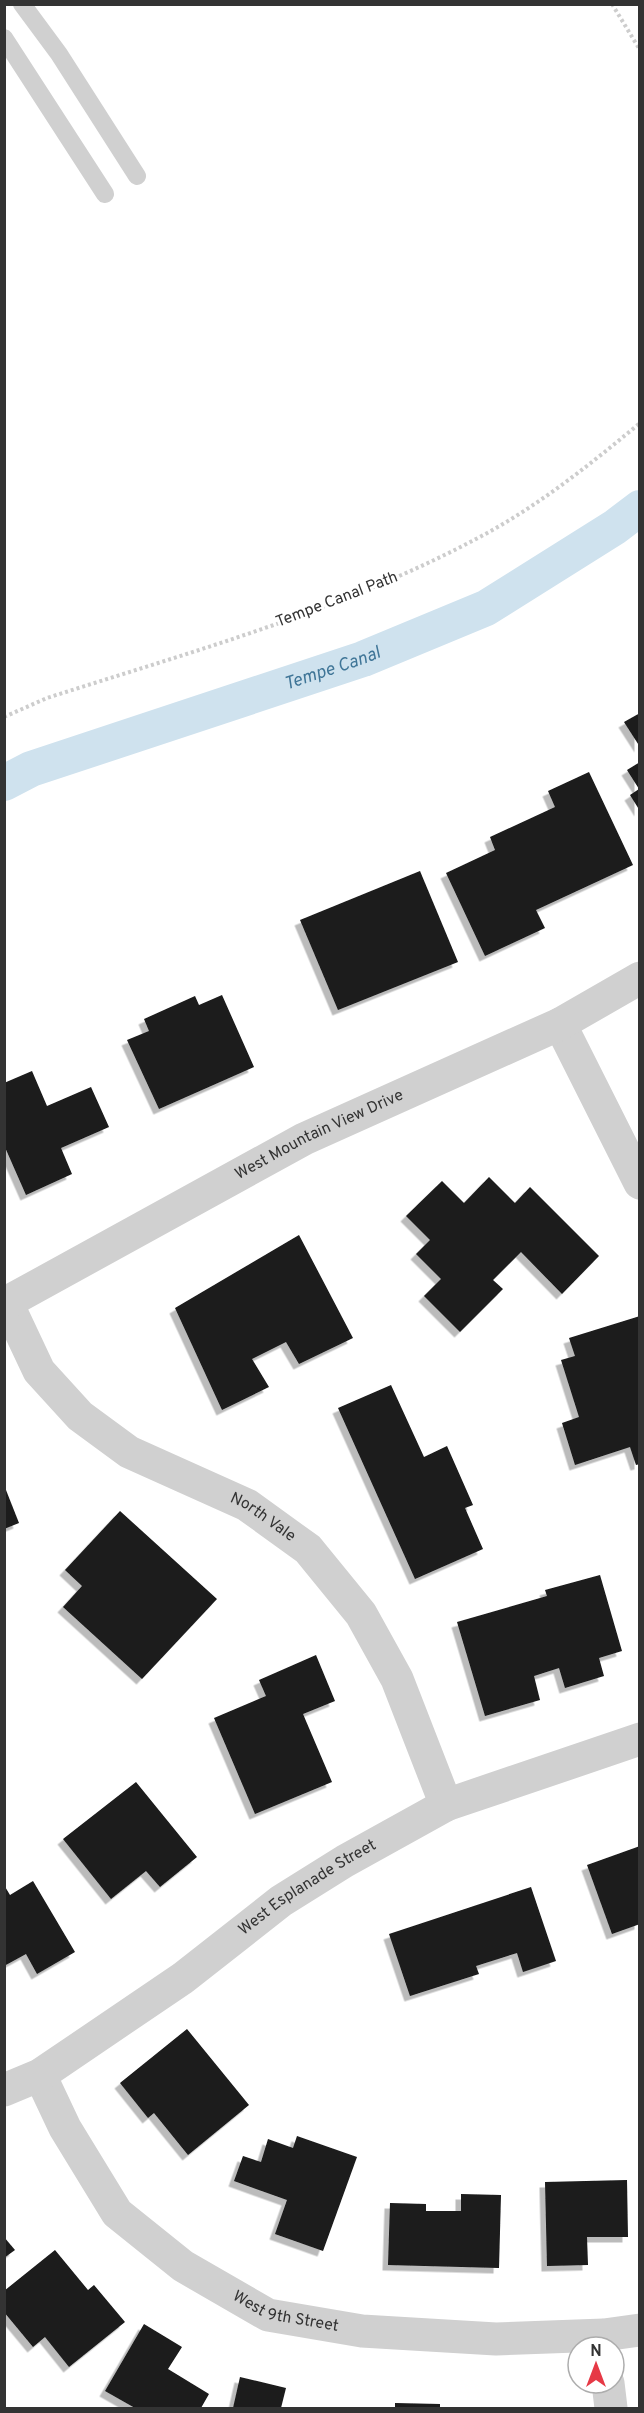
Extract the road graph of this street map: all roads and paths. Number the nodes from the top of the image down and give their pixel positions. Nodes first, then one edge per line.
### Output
1 (22, 4) edge
2 (612, 4) edge
3 (4, 38) edge
4 (639, 50) edge
5 (137, 176) dead end
6 (105, 194) dead end
7 (639, 423) edge
8 (4, 717) edge
9 (639, 978) edge
10 (560, 1024) junction
11 (639, 1183) edge
12 (6, 1303) edge
13 (639, 1739) edge
14 (446, 1805) junction
15 (40, 2075) junction
16 (4, 2090) edge
17 (639, 2330) edge
18 (624, 2335) edge
19 (566, 2340) edge

1 - 5 lane
2 - 4 path
3 - 6 lane
7 - 8 path, Tempe Canal Path
9 - 10 street, West Mountain View Drive
10 - 11 street
10 - 12 street, West Mountain View Drive
12 - 14 street, North Vale
13 - 14 street, West Esplanade Street
14 - 15 street, West Esplanade Street
15 - 16 street, West Esplanade Street
15 - 19 street, West 9th Street
17 - 18 street, West 9th Street

